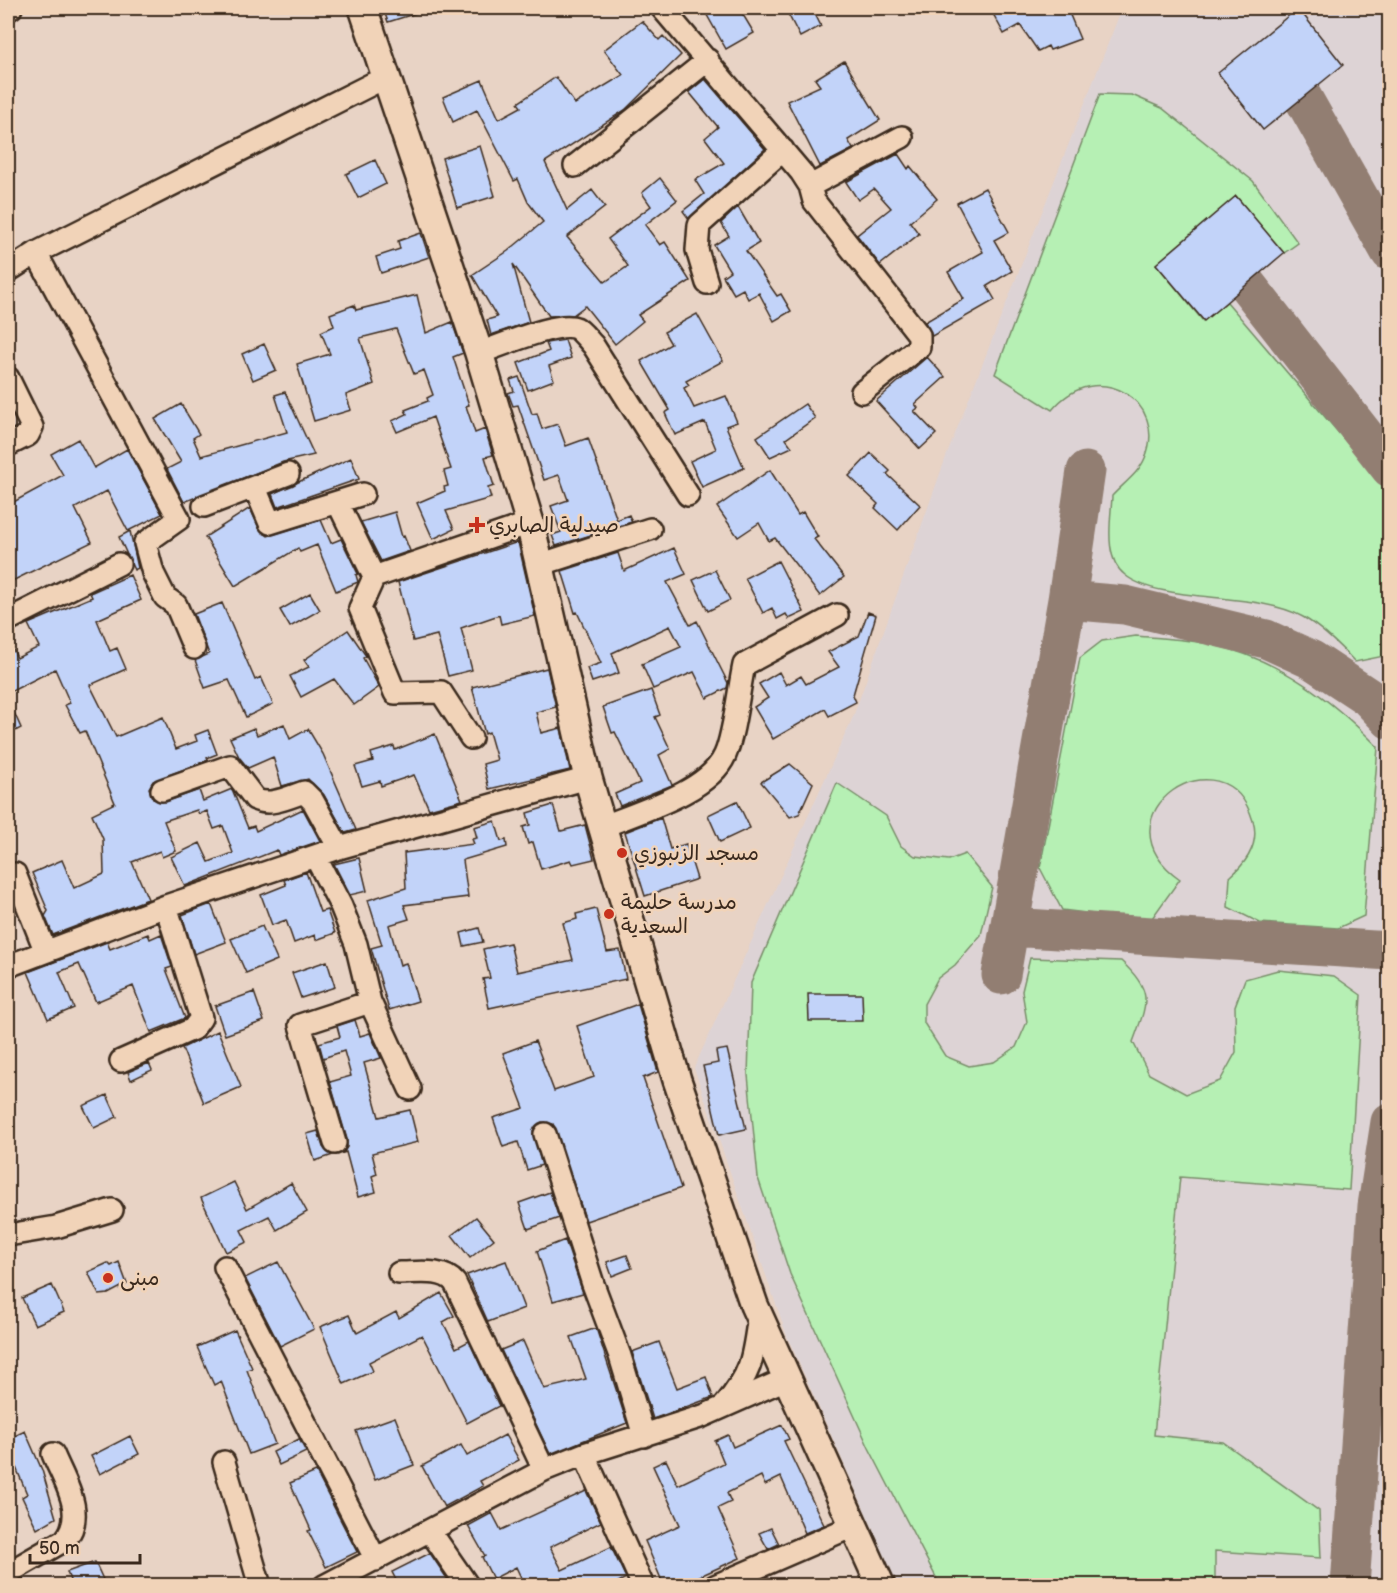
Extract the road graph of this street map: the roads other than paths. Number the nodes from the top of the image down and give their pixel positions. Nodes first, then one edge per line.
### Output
1 (363, 8) edge
2 (662, 8) edge
3 (708, 60) junction
4 (386, 77) junction
5 (902, 137) dead end
6 (783, 150) junction
7 (575, 166) dead end
8 (810, 186) junction
9 (36, 253) junction
10 (8, 271) edge
11 (707, 283) dead end
12 (479, 353) junction
13 (8, 378) edge
14 (862, 392) dead end
15 (8, 445) edge
16 (288, 474) dead end
17 (255, 488) junction
18 (363, 494) dead end
19 (688, 495) dead end
20 (338, 503) junction
21 (204, 506) dead end
22 (530, 523) junction
23 (650, 529) dead end
24 (119, 564) dead end
25 (539, 565) junction
26 (374, 578) junction
27 (837, 615) dead end
28 (8, 620) edge
29 (194, 648) dead end
30 (471, 738) dead end
31 (588, 778) junction
32 (162, 790) dead end
33 (602, 827) junction
34 (339, 848) junction
35 (315, 856) junction
36 (15, 874) dead end
37 (166, 906) junction
38 (45, 950) junction
39 (8, 966) edge
40 (370, 1002) junction
41 (121, 1061) dead end
42 (410, 1089) dead end
43 (545, 1134) dead end
44 (335, 1143) dead end
45 (112, 1210) dead end
46 (8, 1235) edge
47 (225, 1266) dead end
48 (399, 1273) dead end
49 (759, 1315) junction
50 (786, 1379) junction
51 (723, 1408) junction
52 (644, 1436) junction
53 (53, 1454) dead end
54 (584, 1454) junction
55 (224, 1462) dead end
56 (543, 1470) junction
57 (853, 1526) junction
58 (430, 1531) junction
59 (376, 1560) junction
60 (8, 1573) edge
61 (261, 1586) edge
62 (324, 1586) edge
63 (468, 1586) edge
64 (644, 1586) edge
65 (715, 1586) edge
66 (881, 1586) edge

1 - 4 main road
2 - 3 street
3 - 6 street
3 - 7 street
4 - 9 street
4 - 12 main road
5 - 8 street
6 - 8 street
6 - 11 street
8 - 14 street
9 - 10 street
9 - 29 street
12 - 19 street
12 - 22 main road
13 - 15 street
16 - 17 street
17 - 20 street
17 - 21 street
18 - 20 street
20 - 26 street
22 - 25 main road
22 - 26 street
23 - 25 street
24 - 28 street
25 - 31 main road
26 - 30 street
27 - 33 street
31 - 33 main road
31 - 34 street
32 - 34 street
33 - 49 main road
34 - 35 street
35 - 37 street
35 - 40 street
36 - 38 street
37 - 38 street
37 - 41 street
38 - 39 street
40 - 42 street
40 - 44 street
43 - 52 street
45 - 46 street
47 - 59 street
48 - 56 street
49 - 50 main road
49 - 51 street
50 - 51 street
50 - 57 main road
51 - 52 street
52 - 54 street
53 - 60 street
54 - 56 street
54 - 64 street
55 - 61 street
56 - 58 street
57 - 65 street
57 - 66 main road
58 - 59 street
58 - 63 street
59 - 62 street

